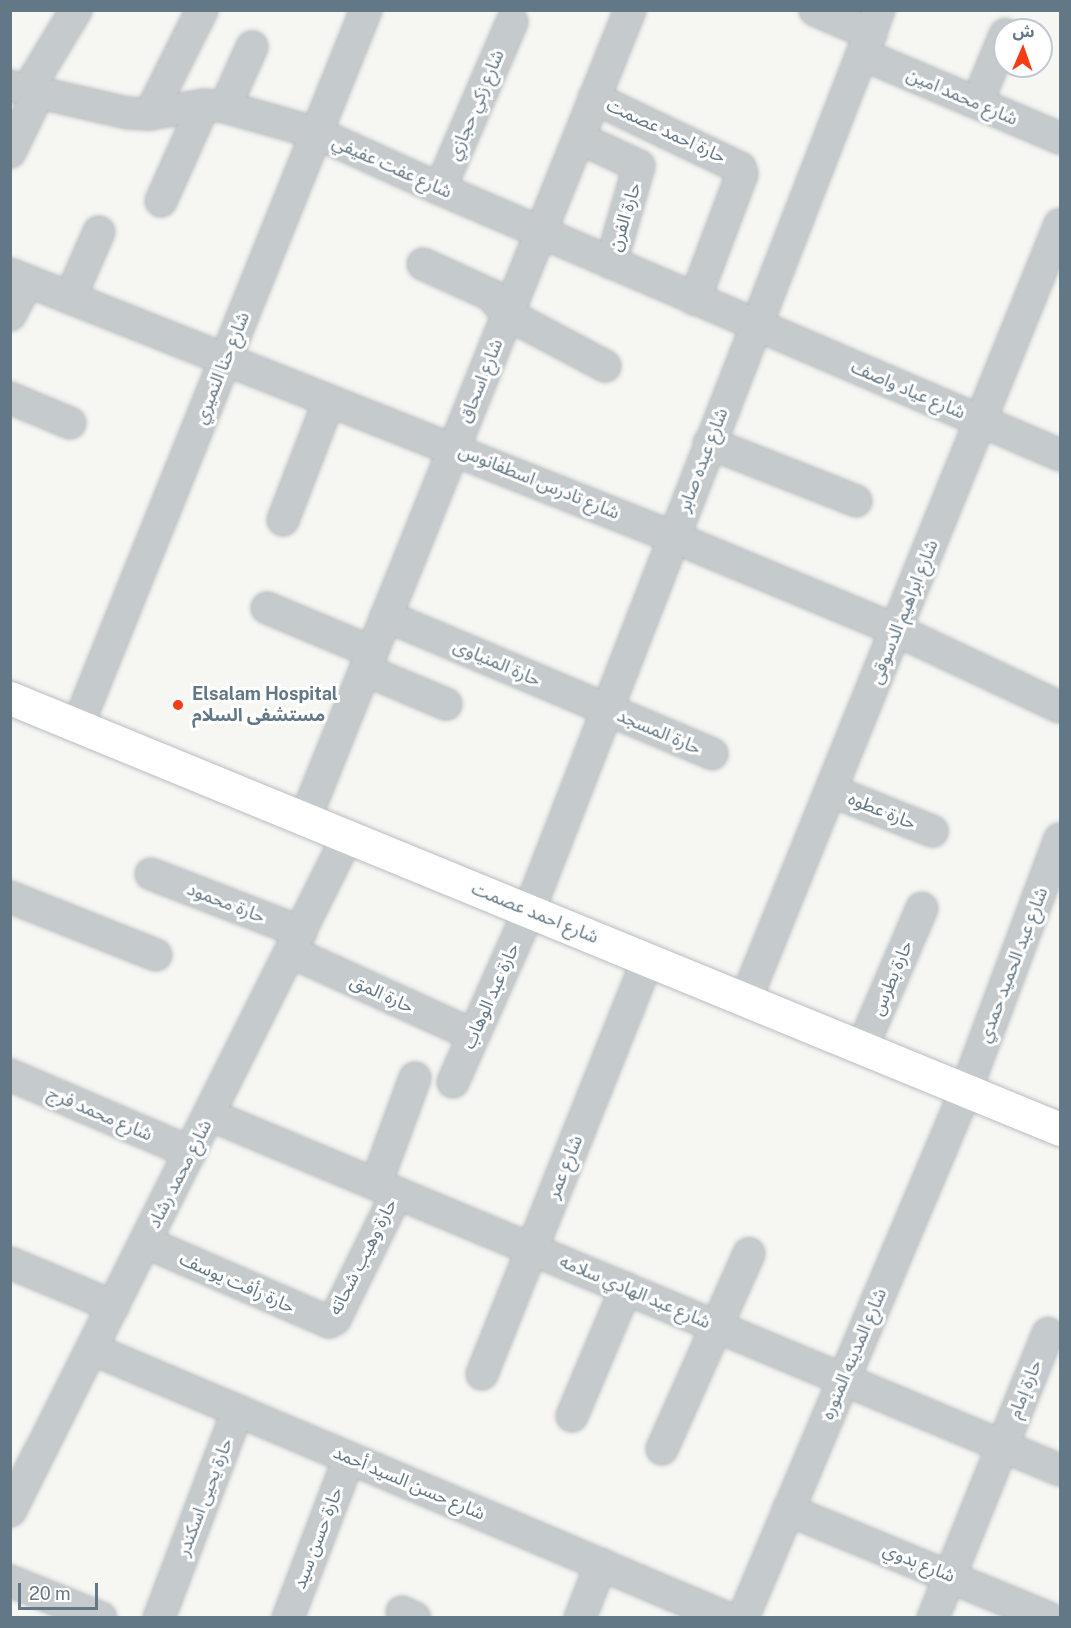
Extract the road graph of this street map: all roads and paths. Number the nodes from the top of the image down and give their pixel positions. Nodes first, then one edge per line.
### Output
1 (76, 10) edge
2 (202, 10) edge
3 (366, 10) edge
4 (630, 10) edge
5 (814, 10) edge
6 (512, 22) dead end
7 (871, 33) edge
8 (252, 47) dead end
9 (993, 64) edge
10 (25, 90) edge
11 (594, 98) junction
12 (977, 103) junction
13 (214, 106) junction
14 (150, 114) junction
15 (317, 133) junction
16 (579, 138) junction
17 (1060, 138) edge
18 (10, 152) edge
19 (440, 189) junction
20 (161, 201) dead end
21 (1060, 224) edge
22 (99, 231) dead end
23 (541, 232) junction
24 (611, 263) junction
25 (423, 264) dead end
26 (19, 278) edge
27 (70, 298) junction
28 (695, 299) junction
29 (507, 314) junction
30 (10, 315) edge
31 (755, 325) junction
32 (225, 361) junction
33 (605, 366) dead end
34 (10, 398) edge
35 (329, 401) junction
36 (981, 422) junction
37 (70, 423) dead end
38 (710, 443) junction
39 (454, 448) junction
40 (1060, 455) edge
41 (856, 501) dead end
42 (283, 520) dead end
43 (673, 537) junction
44 (267, 608) dead end
45 (386, 616) junction
46 (896, 630) junction
47 (368, 661) junction
48 (10, 698) edge
49 (446, 704) dead end
50 (1060, 707) edge
51 (607, 709) junction
52 (78, 725) junction
53 (712, 754) dead end
54 (832, 791) junction
55 (305, 819) junction
56 (932, 831) dead end
57 (348, 836) junction
58 (1060, 839) edge
59 (151, 874) dead end
60 (1051, 895) edge
61 (10, 897) edge
62 (922, 908) dead end
63 (529, 911) junction
64 (296, 942) junction
65 (156, 956) dead end
66 (648, 960) junction
67 (746, 999) junction
68 (473, 1035) junction
69 (862, 1048) junction
70 (10, 1075) edge
71 (415, 1078) dead end
72 (453, 1082) dead end
73 (966, 1090) junction
74 (210, 1114) junction
75 (1060, 1129) edge
76 (190, 1152) junction
77 (386, 1188) junction
78 (145, 1242) junction
79 (532, 1249) junction
80 (749, 1254) dead end
81 (10, 1263) edge
82 (626, 1288) junction
83 (113, 1306) junction
84 (330, 1322) joint
85 (718, 1326) junction
86 (1048, 1333) dead end
87 (92, 1349) junction
88 (482, 1374) dead end
89 (844, 1378) junction
90 (238, 1410) junction
91 (572, 1416) dead end
92 (1002, 1444) junction
93 (662, 1449) dead end
94 (23, 1456) edge
95 (349, 1458) junction
96 (1060, 1470) edge
97 (788, 1510) junction
98 (10, 1511) edge
99 (601, 1564) junction
100 (949, 1576) junction
101 (10, 1581) edge
102 (101, 1617) edge
103 (159, 1617) edge
104 (288, 1617) edge
105 (580, 1617) edge
106 (727, 1617) edge
107 (743, 1617) edge
108 (933, 1617) edge
109 (1049, 1617) edge

1 - 10 street
2 - 14 street
3 - 15 street, شارع حنا النميري
4 - 11 street, شارع اسحاق
5 - 7 street, شارع محمد امين
6 - 19 street, شارع زكي حجازي
7 - 12 street, شارع محمد امين
7 - 31 street, شارع عبده صابر
8 - 13 street
9 - 12 street
10 - 14 street, شارع عفت عفيفي
10 - 18 street
11 - 16 street, شارع اسحاق
11 - 28 street, حارة احمد عصمت
12 - 17 street, شارع محمد امين
13 - 14 street, شارع عفت عفيفي
13 - 15 street, شارع عفت عفيفي
13 - 20 street
15 - 19 street, شارع عفت عفيفي
15 - 32 street, شارع حنا النميري
16 - 23 street, شارع اسحاق
16 - 24 street, حارة الفرن
19 - 23 street, شارع عفت عفيفي
21 - 36 street, شارع ابراهيم الدسوقى
22 - 27 street
23 - 24 street, شارع عفت عفيفي
23 - 29 street, شارع اسحاق
24 - 28 street, شارع عفت عفيفي
25 - 29 street
26 - 27 street, شارع تادرس اسطفانوس
26 - 30 street
27 - 32 street, شارع تادرس اسطفانوس
28 - 31 street, شارع عفت عفيفي
29 - 33 street
29 - 39 street, شارع اسحاق
31 - 36 street, شارع عياد واصف
31 - 38 street, شارع عبده صابر
32 - 35 street, شارع تادرس اسطفانوس
32 - 52 street, شارع حنا النميري
34 - 37 street
35 - 39 street, شارع تادرس اسطفانوس
35 - 42 street
36 - 40 street, شارع عياد واصف
36 - 46 street, شارع ابراهيم الدسوقى
38 - 41 street
38 - 43 street, شارع عبده صابر
39 - 43 street, شارع تادرس اسطفانوس
39 - 45 street, شارع اسحاق
43 - 46 street, شارع تادرس اسطفانوس
43 - 51 street, شارع عبده صابر
44 - 47 street
45 - 47 street, شارع اسحاق
45 - 51 street, حارة المنياوى
46 - 50 street, شارع تادرس اسطفانوس
46 - 54 street, شارع ابراهيم الدسوقى
47 - 49 street
47 - 55 street, شارع اسحاق
48 - 52 main road, شارع احمد عصمت
51 - 53 street, حارة المسجد
51 - 63 street, شارع عبده صابر
52 - 55 main road, شارع احمد عصمت
54 - 56 street, حارة عطوه
54 - 67 street, شارع ابراهيم الدسوقى
55 - 57 main road, شارع احمد عصمت
57 - 63 main road, شارع احمد عصمت
57 - 64 street, شارع محمد رشاد
58 - 60 street, شارع عبد الحميد حمدي
59 - 64 street, حارة محمود
60 - 73 street, شارع عبد الحميد حمدي
61 - 65 street
62 - 69 street, حارة بطرس
63 - 66 main road, شارع احمد عصمت
63 - 68 street, حارة عبد الوهاب
64 - 68 street, حارة المق
64 - 74 street, شارع محمد رشاد
66 - 67 main road, شارع احمد عصمت
66 - 79 street, شارع عمر
67 - 69 main road, شارع احمد عصمت
68 - 72 street, حارة عبد الوهاب
69 - 73 main road, شارع احمد عصمت
70 - 76 street, شارع محمد فرج
71 - 77 street, حارة وهيب شحاته
73 - 75 main road, شارع احمد عصمت
73 - 89 street, شارع المدينه المنوره
74 - 76 street, شارع محمد رشاد
74 - 77 street, شارع عبد الهادي سلامه
76 - 78 street, شارع محمد رشاد
77 - 79 street, شارع عبد الهادي سلامه
77 - 84 street, حارة وهيب شحاته
78 - 83 street, شارع محمد رشاد
78 - 84 street, حارة رأفت يوسف
79 - 82 street, شارع عبد الهادي سلامه
79 - 88 street, شارع عمر
80 - 85 street
81 - 83 street
82 - 85 street, شارع عبد الهادي سلامه
82 - 91 street
83 - 87 street, شارع محمد رشاد
85 - 89 street, شارع عبد الهادي سلامه
85 - 93 street
86 - 92 street, حارة إمام
87 - 90 street, شارع حسن السيد أحمد
87 - 94 street, شارع محمد رشاد
89 - 92 street, شارع عبد الهادي سلامه
89 - 97 street, شارع المدينه المنوره
90 - 95 street, شارع حسن السيد أحمد
90 - 103 street, حارة يحيى اسكندر
92 - 96 street, شارع عبد الهادي سلامه
92 - 100 street, حارة إمام
94 - 98 street, شارع محمد رشاد
95 - 99 street, شارع حسن السيد أحمد
95 - 104 street, حارة حسن سيد
97 - 100 street, شارع بدوي
97 - 107 street, شارع المدينه المنوره
99 - 105 street
99 - 106 street, شارع حسن السيد أحمد
100 - 108 street, حارة إمام
100 - 109 street, شارع بدوي
101 - 102 street

